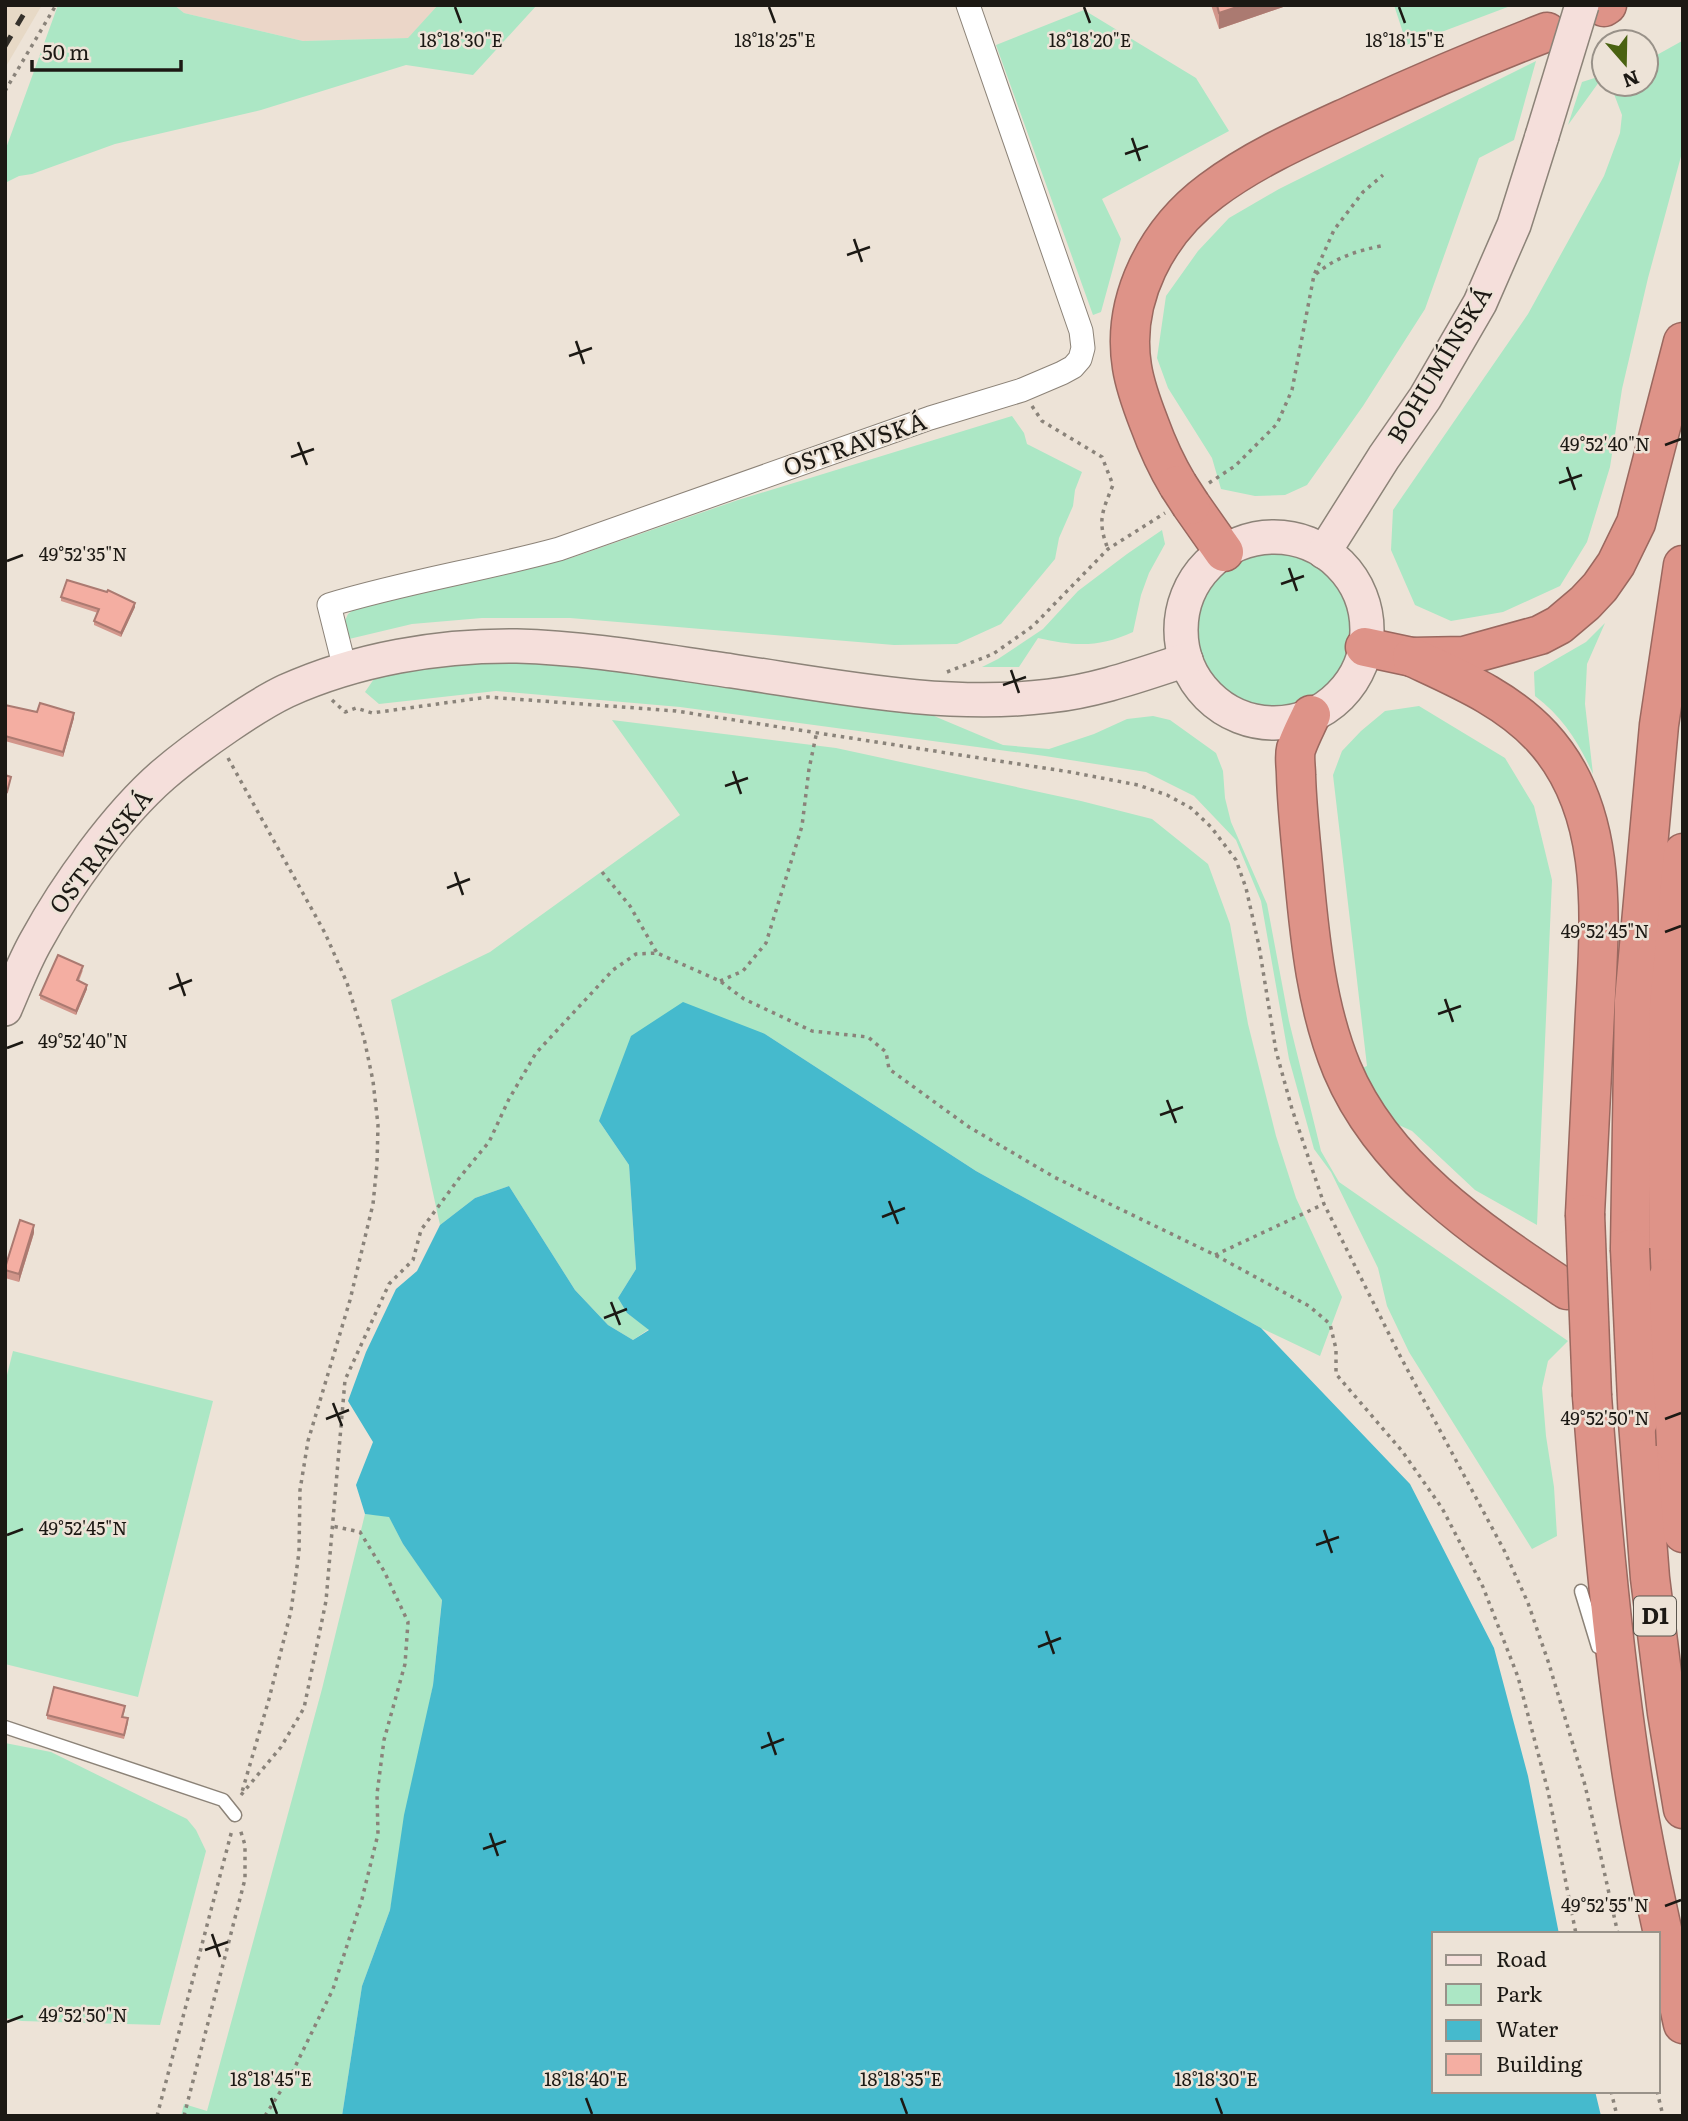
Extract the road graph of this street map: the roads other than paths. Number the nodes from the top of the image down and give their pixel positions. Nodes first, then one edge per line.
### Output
1 (968, 5) edge
2 (1598, 6) edge
3 (1547, 32) dead end
4 (1683, 342) edge
5 (1224, 552) junction
6 (1324, 552) junction
7 (1683, 565) edge
8 (1365, 647) junction
9 (1412, 657) junction
10 (1186, 660) junction
11 (345, 669) junction
12 (1311, 715) junction
13 (1683, 853) edge
14 (5, 1009) edge
15 (1567, 1290) dead end
16 (1683, 1533) edge
17 (1581, 1591) dead end
18 (5, 1727) edge
19 (1631, 1765) junction
20 (1683, 1809) edge
21 (235, 1815) road end
22 (1683, 2024) edge

1 - 11 street, OSTRAVSKÁ
2 - 6 main road, BOHUMÍNSKÁ, bridge
3 - 5 highway
4 - 9 highway
5 - 6 main road
5 - 10 main road
6 - 8 main road
7 - 20 highway, D1, bridge
8 - 9 highway
8 - 12 main road
9 - 19 highway, bridge
10 - 11 main road, OSTRAVSKÁ
10 - 12 main road
11 - 14 main road, OSTRAVSKÁ
12 - 15 highway
13 - 16 highway, bridge
17 - 19 lane
18 - 21 lane
19 - 22 highway

